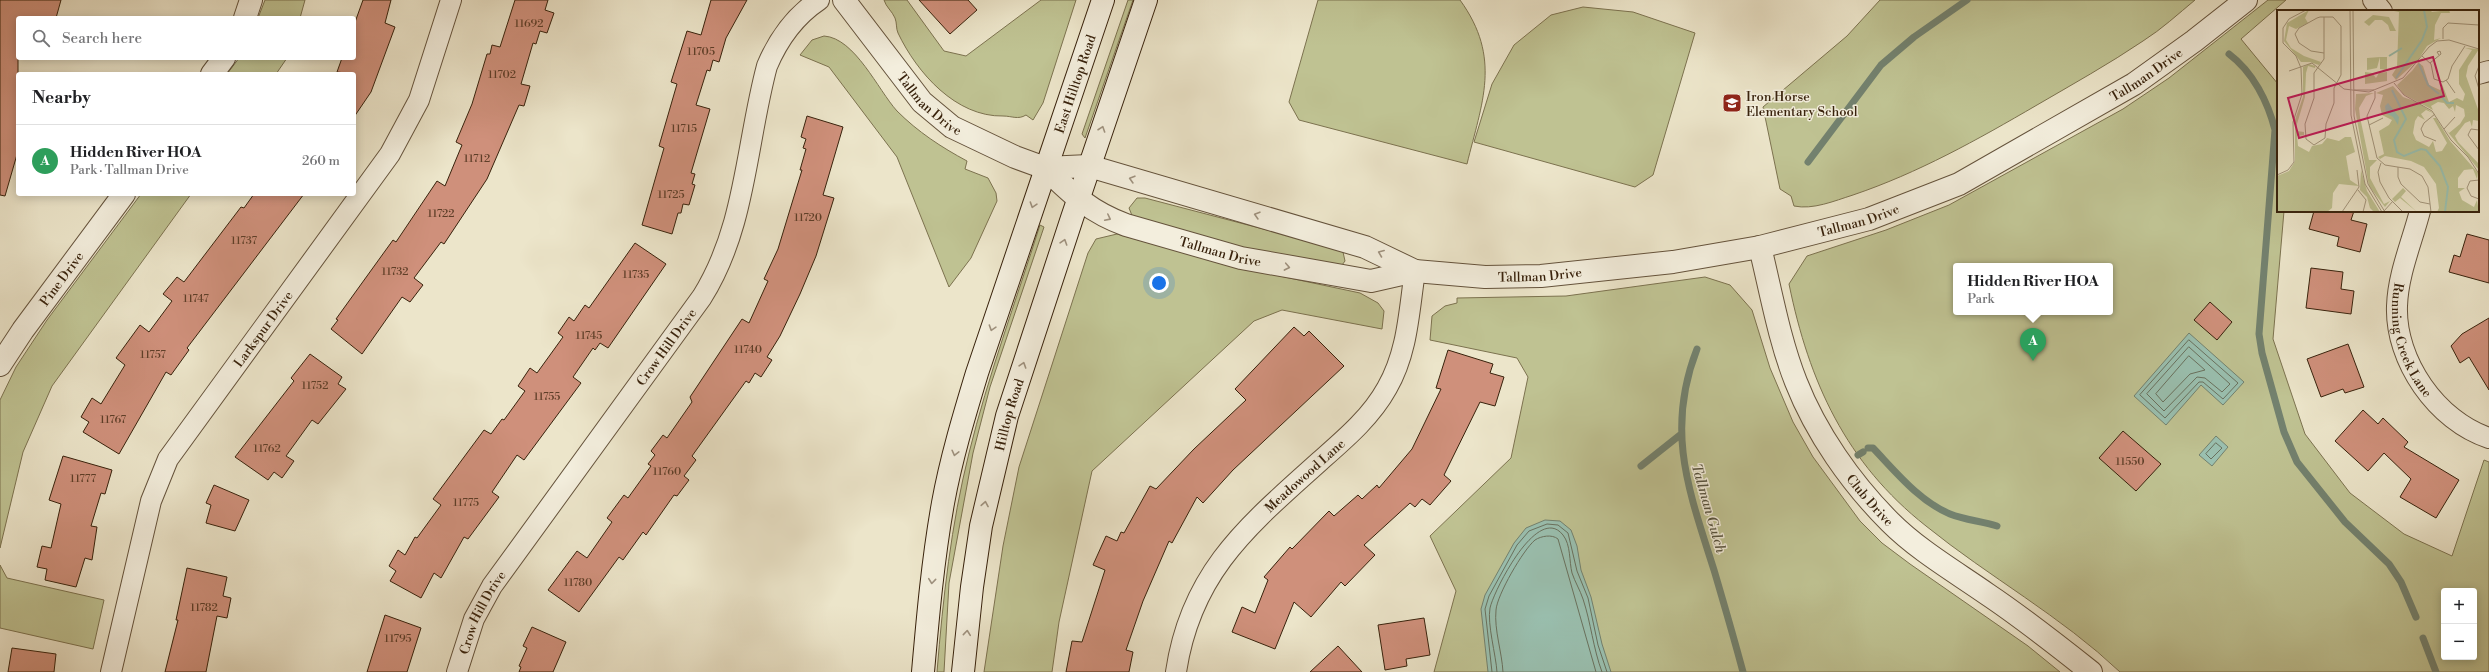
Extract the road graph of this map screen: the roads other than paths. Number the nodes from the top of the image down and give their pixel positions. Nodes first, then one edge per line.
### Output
1 (251, 0) edge
2 (451, 0) edge
3 (819, 0) edge
4 (844, 0) edge
5 (1103, 0) edge
6 (1146, 0) edge
7 (2246, 0) edge
8 (2373, 0) edge
9 (2381, 10) edge
10 (246, 16) edge
11 (222, 60) edge
12 (2489, 71) edge
13 (214, 72) edge
14 (2479, 74) edge
15 (1090, 166) junction
16 (1045, 168) junction
17 (123, 196) edge
18 (1078, 201) junction
19 (2420, 212) edge
20 (1760, 247) junction
21 (1415, 271) junction
22 (0, 364) edge
23 (2489, 438) edge
24 (110, 672) edge
25 (457, 672) edge
26 (923, 672) edge
27 (964, 672) edge
28 (1176, 672) edge
29 (2090, 672) edge

1 - 10 street
2 - 24 street, Larkspur Drive
3 - 25 street, Crow Hill Drive
4 - 16 street, Tallman Drive
5 - 16 street, East Hilltop Road
15 -> 6 street
7 - 20 street, Tallman Drive
8 - 9 street
11 - 13 street
12 - 14 street
15 - 16 street, Tallman Drive
15 - 18 street, Hilltop Road
21 -> 15 street, Tallman Drive
16 - 18 street, Tallman Drive
16 -> 26 street
17 - 22 street, Pine Drive
18 -> 21 street, Tallman Drive
27 -> 18 street, Hilltop Road
19 - 23 street, Running Creek Lane
20 - 21 street, Tallman Drive
20 - 29 street, Club Drive
21 - 28 street, Meadowood Lane

